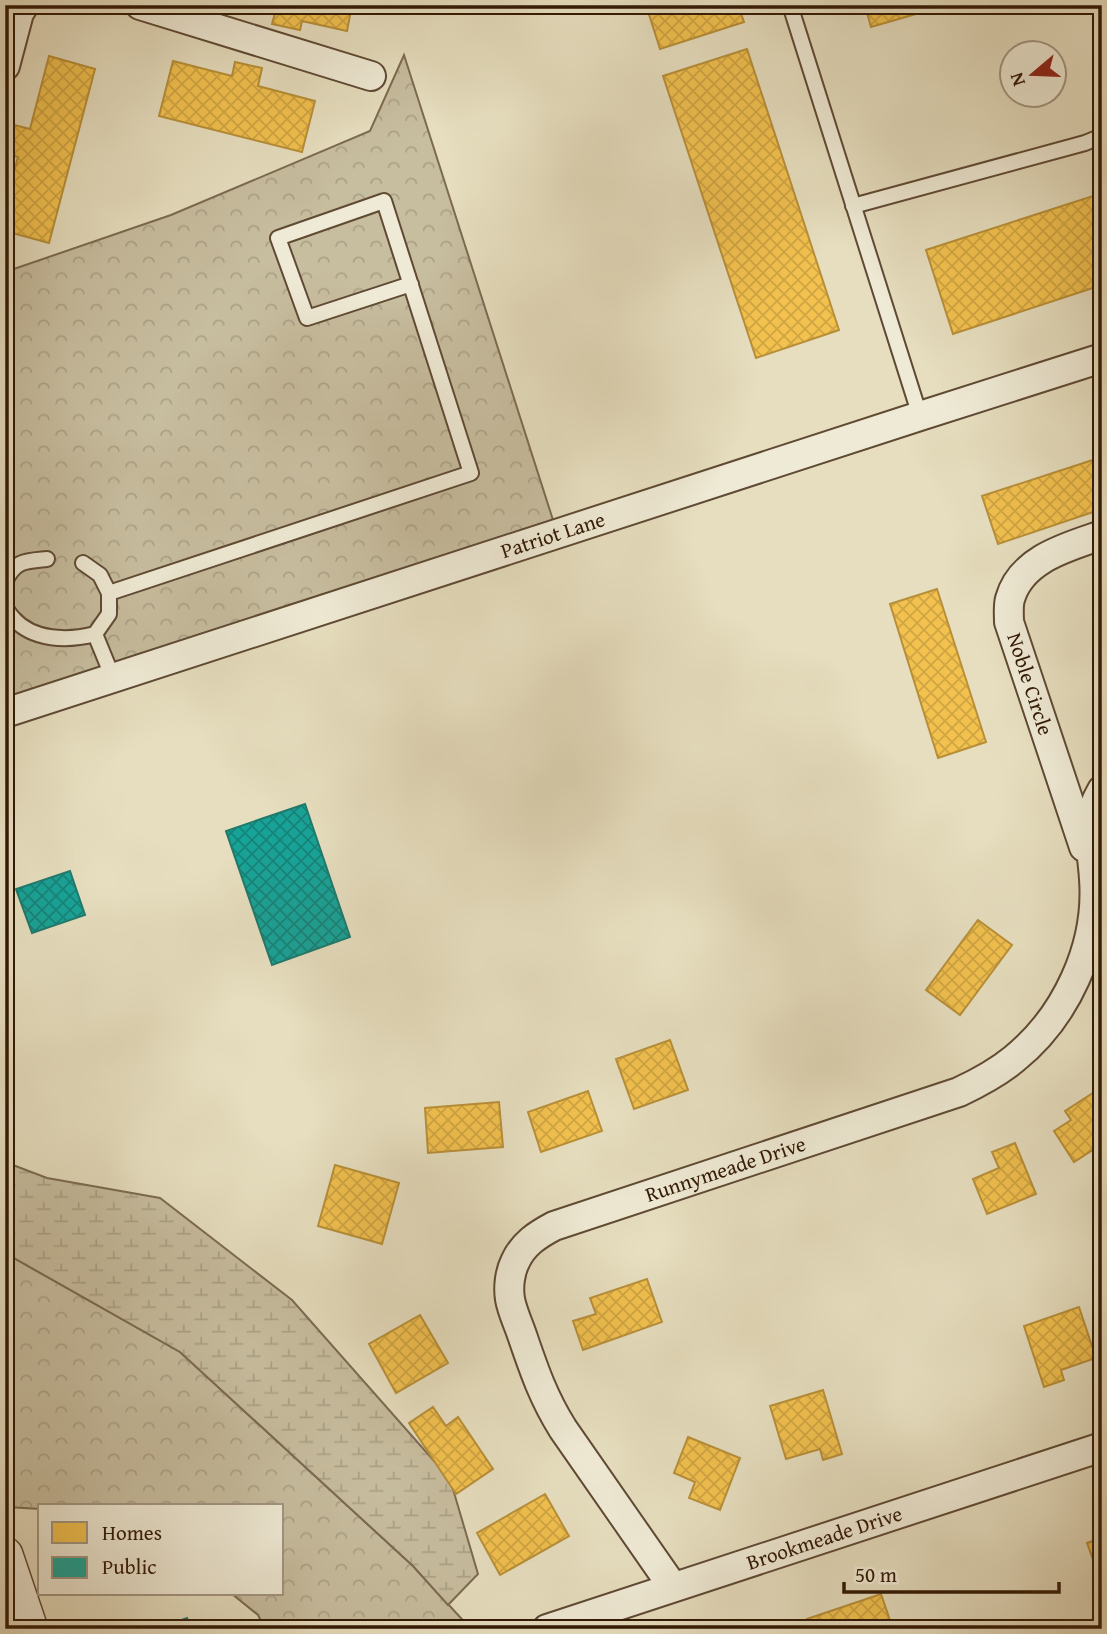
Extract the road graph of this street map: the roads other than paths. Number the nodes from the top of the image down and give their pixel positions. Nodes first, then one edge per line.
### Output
1 (23, 5) edge
2 (141, 5) edge
3 (790, 5) edge
4 (5, 66) edge
5 (371, 76) dead end
6 (1102, 136) edge
7 (853, 206) junction
8 (411, 285) junction
9 (1102, 358) edge
10 (920, 416) junction
11 (1102, 535) edge
12 (47, 559) dead end
13 (83, 563) dead end
14 (5, 582) edge
15 (109, 593) junction
16 (5, 604) edge
17 (95, 634) junction
18 (113, 678) junction
19 (5, 713) edge
20 (1102, 790) edge
21 (1095, 879) junction
22 (1102, 1447) edge
23 (5, 1555) edge
24 (673, 1587) junction
25 (21, 1627) edge
26 (547, 1629) edge

1 - 4 street
2 - 5 street
3 - 7 lane
6 - 7 lane
7 - 10 lane
8 - 8 lane
8 - 15 lane
9 - 10 street, Patriot Lane
10 - 18 street, Patriot Lane
11 - 21 street, Noble Circle
12 - 14 lane
13 - 15 lane
15 - 17 lane
16 - 17 lane
17 - 18 lane
18 - 19 street, Patriot Lane
20 - 21 street, Runnymeade Drive
21 - 24 street, Runnymeade Drive
22 - 24 street, Brookmeade Drive
23 - 25 street
24 - 26 street, Brookmeade Drive

